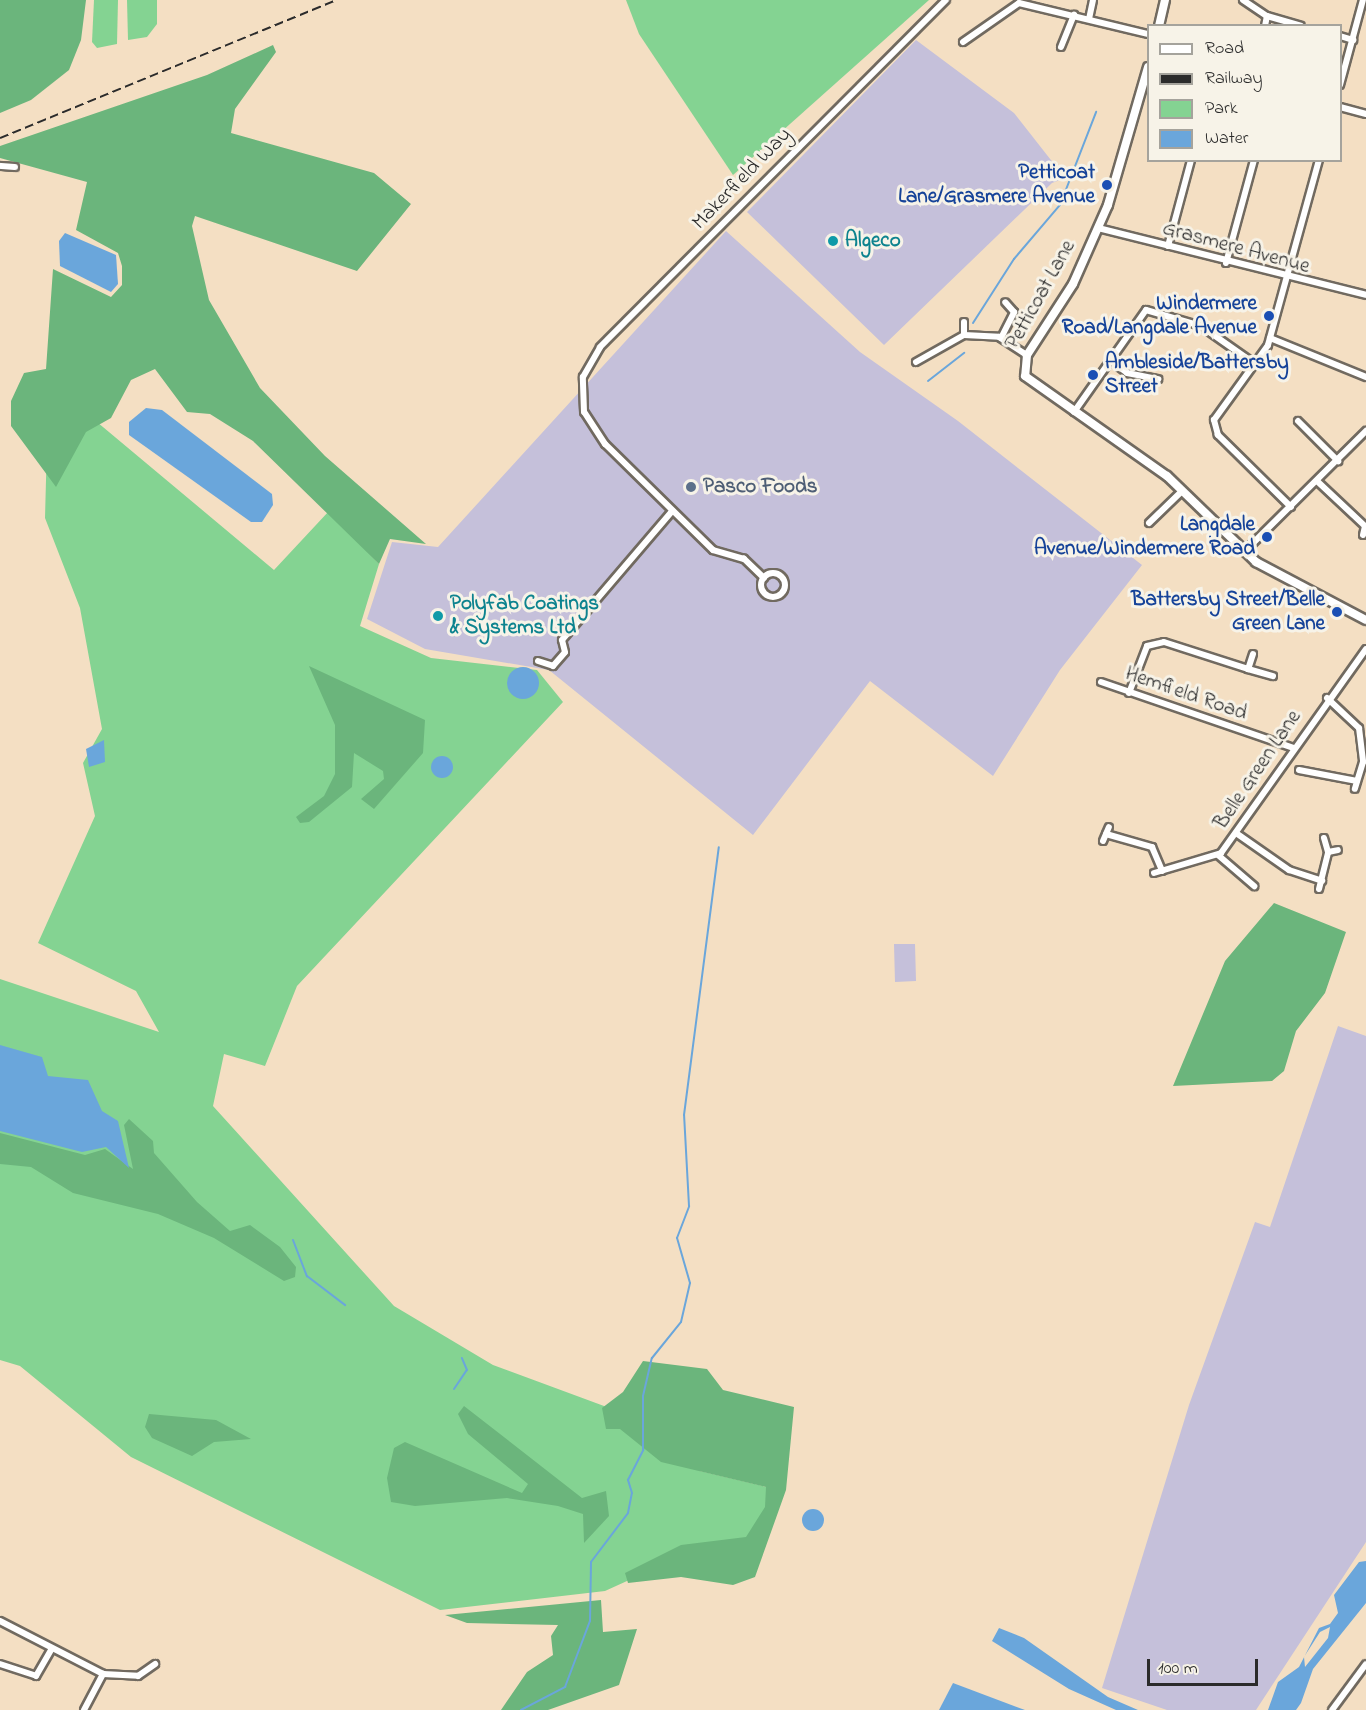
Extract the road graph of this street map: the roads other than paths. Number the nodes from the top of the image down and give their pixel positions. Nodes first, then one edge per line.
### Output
1 (946, 0) edge
2 (1093, 0) edge
3 (1165, 0) edge
4 (1243, 0) edge
5 (1363, 0) edge
6 (1074, 14) junction
7 (1267, 16) junction
8 (1089, 19) junction
9 (1159, 24) edge
10 (1265, 24) edge
11 (1294, 24) edge
12 (1147, 34) edge
13 (1342, 36) edge
14 (1353, 40) junction
15 (963, 42) dead end
16 (1061, 47) dead end
17 (1147, 73) edge
18 (1342, 81) edge
19 (1342, 107) edge
20 (1366, 114) edge
21 (1190, 162) edge
22 (1253, 162) edge
23 (1318, 162) edge
24 (0, 166) edge
25 (15, 167) dead end
26 (1098, 228) junction
27 (1167, 246) junction
28 (1226, 263) junction
29 (1287, 279) junction
30 (1366, 295) edge
31 (1005, 302) dead end
32 (963, 322) dead end
33 (964, 335) junction
34 (1001, 338) junction
35 (1270, 338) junction
36 (1027, 355) junction
37 (1110, 360) junction
38 (916, 362) dead end
39 (1255, 364) junction
40 (1366, 377) edge
41 (1158, 380) dead end
42 (1074, 412) junction
43 (1298, 421) dead end
44 (1366, 431) edge
45 (1338, 461) junction
46 (1317, 481) junction
47 (1182, 491) junction
48 (1291, 507) junction
49 (672, 511) junction
50 (1149, 523) dead end
51 (1365, 526) edge
52 (1363, 535) dead end
53 (1244, 552) junction
54 (764, 578) dead end
55 (1366, 620) edge
56 (1366, 649) edge
57 (1252, 654) dead end
58 (538, 661) dead end
59 (1248, 669) junction
60 (1273, 676) dead end
61 (1101, 682) dead end
62 (1130, 693) junction
63 (1327, 698) junction
64 (1364, 735) edge
65 (1294, 748) junction
66 (1299, 770) dead end
67 (1357, 781) junction
68 (1354, 789) dead end
69 (1236, 833) junction
70 (1324, 838) dead end
71 (1103, 841) dead end
72 (1338, 850) dead end
73 (1328, 852) junction
74 (1218, 855) junction
75 (1162, 871) junction
76 (1154, 873) dead end
77 (1322, 881) junction
78 (1254, 886) dead end
79 (1319, 889) dead end
80 (0, 1622) edge
81 (51, 1650) junction
82 (0, 1664) edge
83 (155, 1664) dead end
84 (1366, 1664) edge
85 (103, 1674) junction
86 (84, 1710) edge
87 (1332, 1710) edge

1 - 49 street, Makerfield Way
2 - 8 street
3 - 9 street
4 - 7 street
5 - 14 street
6 - 8 street
6 - 15 street
6 - 16 street
7 - 10 street
7 - 11 street
8 - 12 street
13 - 14 street
14 - 18 street
17 - 26 street, Petticoat Lane
19 - 20 street
21 - 27 street
22 - 28 street
23 - 29 street
24 - 25 street
26 - 27 street, Grasmere Avenue
26 - 36 street, Petticoat Lane
27 - 28 street, Grasmere Avenue
28 - 29 street, Grasmere Avenue
29 - 30 street, Grasmere Avenue
29 - 35 street
31 - 34 street
32 - 33 street
33 - 34 street
33 - 38 street
34 - 36 street
35 - 39 street
35 - 40 street
36 - 42 street, Petticoat Lane
37 - 39 street
37 - 41 street
37 - 42 street
39 - 48 street
42 - 47 street
43 - 45 street
44 - 45 street
45 - 46 street
46 - 48 street
46 - 51 street
47 - 50 street
47 - 53 street
48 - 53 street
49 - 54 street
49 - 58 street
51 - 52 street
53 - 55 street
56 - 63 street, Belle Green Lane
57 - 59 street
59 - 60 street
59 - 62 street
61 - 62 street, Hemfield Road
62 - 65 street, Hemfield Road
63 - 64 street
63 - 65 street, Belle Green Lane
64 - 67 street
65 - 69 street, Belle Green Lane
66 - 67 street
67 - 68 street
69 - 74 street, Belle Green Lane
69 - 77 street
70 - 73 street
71 - 75 street
72 - 73 street
73 - 77 street
74 - 75 street, Belle Green Lane
74 - 78 street
75 - 76 street, Belle Green Lane
77 - 79 street
80 - 81 street
81 - 82 street
81 - 85 street
83 - 85 street
84 - 87 street
85 - 86 street

